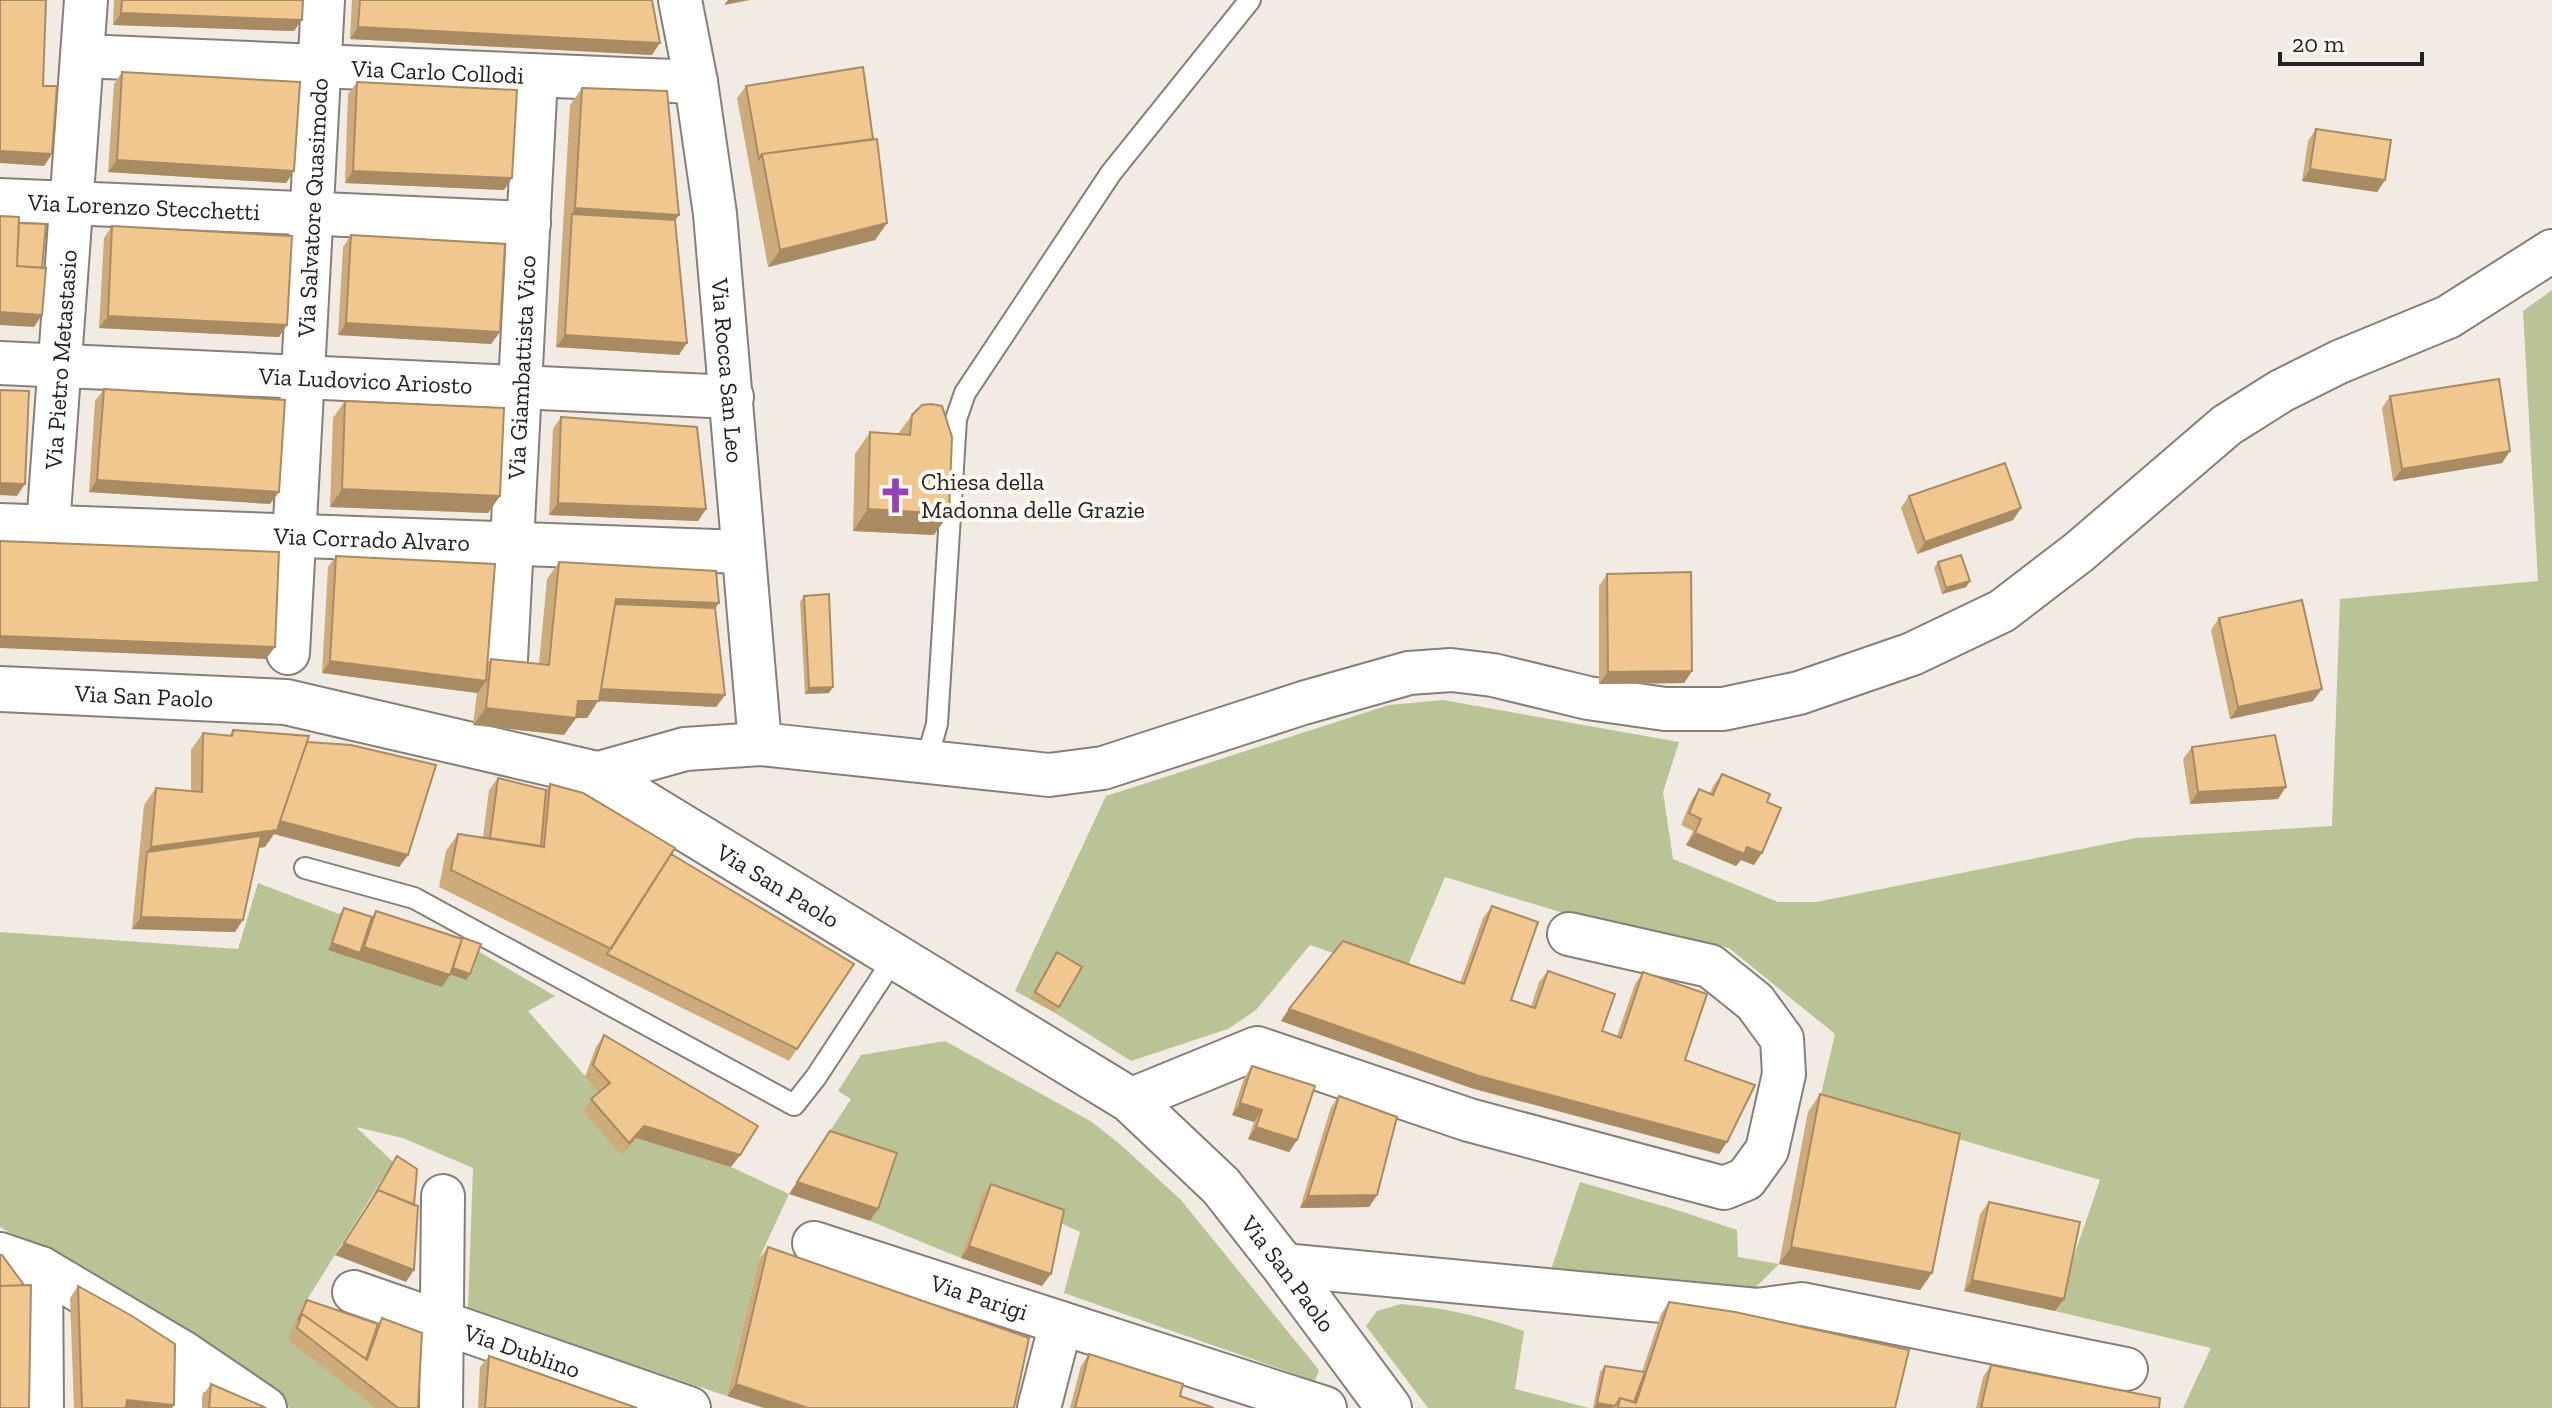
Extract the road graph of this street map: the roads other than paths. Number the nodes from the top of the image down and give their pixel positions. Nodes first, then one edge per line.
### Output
1 (86, 0) edge
2 (323, 0) edge
3 (680, 0) edge
4 (1250, 0) edge
5 (82, 56) junction
6 (319, 66) junction
7 (536, 76) junction
8 (696, 82) junction
9 (0, 200) edge
10 (72, 203) junction
11 (311, 214) junction
12 (529, 223) junction
13 (2552, 251) edge
14 (0, 363) edge
15 (60, 366) junction
16 (303, 377) junction
17 (520, 387) junction
18 (732, 397) junction
19 (0, 525) edge
20 (48, 527) junction
21 (294, 536) junction
22 (512, 544) junction
23 (743, 552) junction
24 (288, 653) dead end
25 (506, 659) edge
26 (0, 689) edge
27 (760, 744) junction
28 (926, 762) junction
29 (596, 774) junction
30 (305, 868) dead end
31 (1569, 934) dead end
32 (895, 957) junction
33 (1130, 1100) junction
34 (443, 1196) dead end
35 (814, 1243) dead end
36 (0, 1254) edge
37 (1283, 1265) junction
38 (41, 1268) junction
39 (354, 1292) dead end
40 (442, 1323) junction
41 (1061, 1323) junction
42 (184, 1353) junction
43 (2126, 1369) dead end
44 (42, 1408) edge
45 (182, 1408) edge
46 (265, 1408) edge
47 (441, 1408) edge
48 (689, 1408) edge
49 (1039, 1408) edge
50 (1325, 1408) edge
51 (1389, 1408) edge

1 - 5 street, Via Pietro Metastasio
2 - 6 street, Via Salvatore Quasimodo
3 - 8 street, Via Rocca San Leo
4 - 28 lane
5 - 6 street, Via Carlo Collodi
5 - 10 street, Via Pietro Metastasio
6 - 7 street, Via Carlo Collodi
6 - 11 street, Via Salvatore Quasimodo
7 - 8 street, Via Carlo Collodi
7 - 12 street, Via Giambattista Vico
8 - 18 street, Via Rocca San Leo
9 - 10 street, Via Lorenzo Stecchetti
10 - 11 street, Via Lorenzo Stecchetti
10 - 15 street, Via Pietro Metastasio
11 - 12 street, Via Lorenzo Stecchetti
11 - 16 street, Via Salvatore Quasimodo
12 - 17 street, Via Giambattista Vico
13 - 28 street
14 - 15 street, Via Ludovico Ariosto
15 - 16 street, Via Ludovico Ariosto
15 - 20 street, Via Pietro Metastasio
16 - 17 street, Via Ludovico Ariosto
16 - 21 street, Via Salvatore Quasimodo
17 - 18 street, Via Ludovico Ariosto
17 - 22 street, Via Giambattista Vico
18 - 23 street, Via Rocca San Leo
19 - 20 street, Via Corrado Alvaro
20 - 21 street, Via Corrado Alvaro
21 - 22 street, Via Corrado Alvaro
21 - 24 street, Via Salvatore Quasimodo
22 - 23 street, Via Corrado Alvaro
22 - 25 street, Via Giambattista Vico
23 - 27 street, Via Rocca San Leo
26 - 29 main road, Via San Paolo
27 - 28 street
27 - 29 street
29 - 32 main road, Via San Paolo
30 - 32 lane
31 - 33 street
32 - 33 main road, Via San Paolo
33 - 37 main road, Via San Paolo
34 - 40 street
35 - 41 street, Via Parigi
36 - 38 street
37 - 43 street
37 - 51 main road, Via San Paolo
38 - 42 street
38 - 44 street
39 - 40 street, Via Dublino
40 - 47 street
40 - 48 street, Via Dublino
41 - 49 street
41 - 50 street, Via Parigi
42 - 45 street
42 - 46 street

